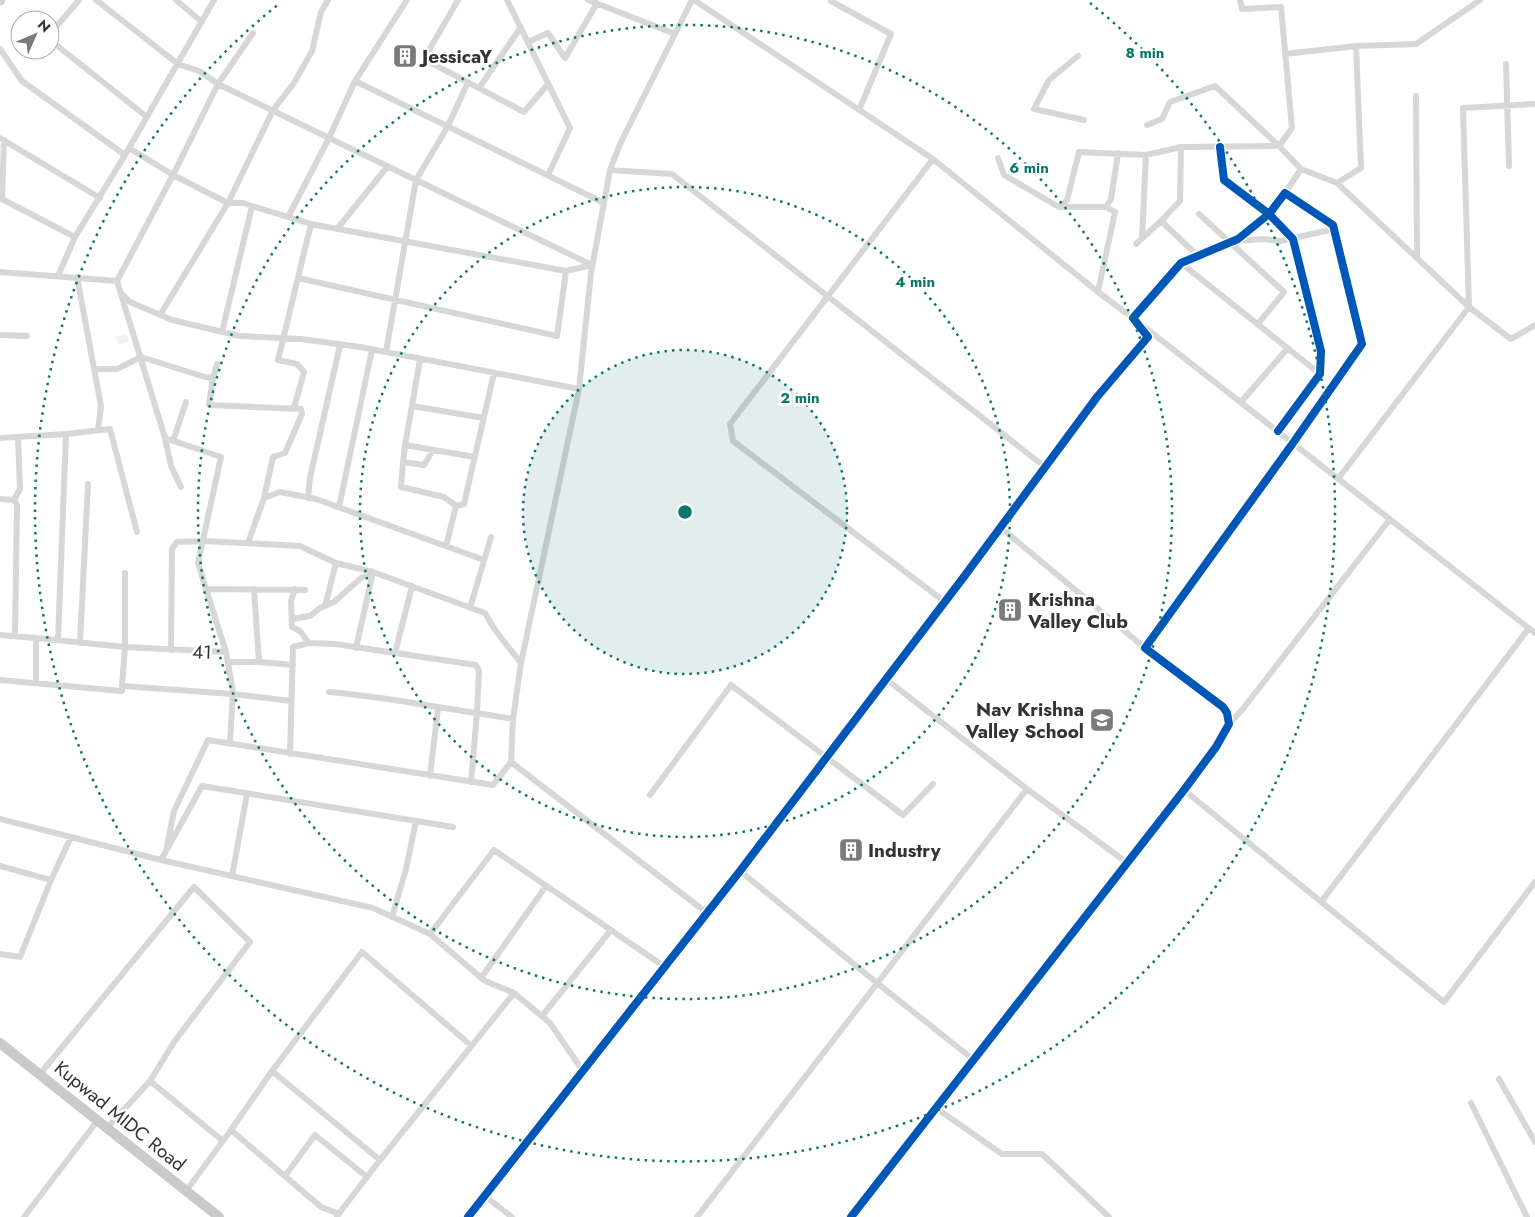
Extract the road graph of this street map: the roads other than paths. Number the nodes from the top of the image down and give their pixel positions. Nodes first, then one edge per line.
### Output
1 (79, 0) edge
2 (96, 0) edge
3 (176, 0) edge
4 (214, 0) edge
5 (328, 0) edge
6 (407, 0) edge
7 (458, 0) edge
8 (507, 0) edge
9 (588, 0) edge
10 (693, 0) edge
11 (1240, 0) edge
12 (1480, 0) edge
13 (831, 1) edge
14 (596, 3) junction
15 (60, 22) edge
16 (202, 22) junction
17 (521, 27) junction
18 (254, 33) dead end
19 (675, 34) junction
20 (528, 42) junction
21 (1356, 46) junction
22 (60, 48) edge
23 (0, 49) edge
24 (1285, 54) junction
25 (1078, 56) dead end
26 (178, 64) junction
27 (1506, 64) dead end
28 (355, 81) junction
29 (468, 82) junction
30 (218, 84) junction
31 (548, 84) junction
32 (479, 88) junction
33 (1416, 96) dead end
34 (1535, 104) edge
35 (1507, 105) junction
36 (273, 110) junction
37 (859, 110) junction
38 (147, 117) junction
39 (1084, 120) dead end
40 (1147, 125) dead end
41 (448, 126) junction
42 (329, 138) junction
43 (2, 139) edge
44 (1279, 146) junction
45 (1181, 147) junction
46 (1220, 147) junction
47 (1118, 153) junction
48 (125, 155) junction
49 (1146, 155) junction
50 (998, 158) dead end
51 (933, 159) junction
52 (1509, 166) dead end
53 (387, 167) junction
54 (610, 170) junction
55 (1301, 170) junction
56 (173, 175) junction
57 (548, 175) junction
58 (416, 180) junction
59 (1337, 182) junction
60 (1285, 193) junction
61 (1, 198) edge
62 (100, 198) junction
63 (228, 203) junction
64 (604, 203) junction
65 (252, 206) junction
66 (1059, 206) junction
67 (1106, 207) junction
68 (1199, 214) dead end
69 (1269, 214) junction
70 (288, 217) junction
71 (1161, 221) junction
72 (311, 224) junction
73 (337, 228) junction
74 (1334, 229) junction
75 (75, 237) junction
76 (1142, 238) junction
77 (1293, 239) junction
78 (405, 241) junction
79 (1232, 242) junction
80 (1136, 244) dead end
81 (1198, 256) junction
82 (1417, 258) junction
83 (1181, 263) junction
84 (592, 265) junction
85 (0, 272) edge
86 (566, 272) junction
87 (58, 276) junction
88 (77, 277) junction
89 (298, 278) junction
90 (117, 281) junction
91 (1098, 292) junction
92 (121, 293) junction
93 (828, 296) junction
94 (395, 301) junction
95 (1469, 307) junction
96 (160, 315) junction
97 (1133, 318) junction
98 (1258, 324) junction
99 (1535, 325) edge
100 (222, 332) junction
101 (0, 334) edge
102 (27, 336) dead end
103 (283, 338) junction
104 (340, 345) junction
105 (1288, 348) junction
106 (372, 350) junction
107 (386, 352) junction
108 (140, 358) junction
109 (420, 359) junction
110 (217, 364) dead end
111 (94, 369) junction
112 (494, 373) junction
113 (1320, 374) junction
114 (213, 378) junction
115 (579, 389) junction
116 (186, 402) dead end
117 (1241, 402) junction
118 (412, 406) junction
119 (294, 408) junction
120 (484, 418) junction
121 (98, 430) junction
122 (1278, 431) junction
123 (66, 434) junction
124 (18, 437) junction
125 (0, 438) edge
126 (165, 438) junction
127 (173, 441) junction
128 (1293, 443) junction
129 (405, 445) junction
130 (433, 450) junction
131 (475, 457) junction
132 (403, 462) junction
133 (1046, 467) junction
134 (1338, 479) junction
135 (88, 484) dead end
136 (181, 487) dead end
137 (264, 498) junction
138 (308, 498) junction
139 (0, 499) edge
140 (14, 500) junction
141 (456, 506) junction
142 (338, 508) junction
143 (1390, 519) junction
144 (1000, 527) junction
145 (136, 532) dead end
146 (491, 537) dead end
147 (204, 541) junction
148 (248, 544) junction
149 (446, 546) junction
150 (484, 560) junction
151 (336, 563) junction
152 (374, 572) junction
153 (124, 573) dead end
154 (412, 586) junction
155 (206, 588) junction
156 (254, 589) junction
157 (295, 589) junction
158 (305, 590) dead end
159 (945, 602) junction
160 (325, 606) junction
161 (470, 608) junction
162 (292, 618) junction
163 (1529, 628) junction
164 (1535, 633) edge
165 (0, 635) edge
166 (15, 636) junction
167 (36, 638) junction
168 (58, 640) junction
169 (80, 643) junction
170 (309, 643) junction
171 (124, 647) junction
172 (356, 648) junction
173 (1144, 648) junction
174 (171, 650) junction
175 (226, 652) junction
176 (394, 653) junction
177 (228, 662) junction
178 (259, 662) junction
179 (521, 663) junction
180 (293, 665) junction
181 (886, 679) junction
182 (0, 680) edge
183 (36, 683) junction
184 (122, 686) junction
185 (329, 692) dead end
186 (233, 694) junction
187 (291, 701) junction
188 (438, 708) junction
189 (477, 713) junction
190 (513, 719) junction
191 (1229, 724) junction
192 (230, 744) junction
193 (290, 754) junction
194 (827, 758) junction
195 (511, 762) junction
196 (430, 776) junction
197 (471, 782) junction
198 (933, 784) dead end
199 (1027, 788) junction
200 (1184, 790) junction
201 (246, 794) junction
202 (650, 795) dead end
203 (0, 819) edge
204 (416, 821) junction
205 (453, 827) dead end
206 (71, 837) junction
207 (166, 851) junction
208 (161, 860) junction
209 (1126, 862) junction
210 (0, 866) edge
211 (740, 871) junction
212 (232, 876) junction
213 (51, 880) junction
214 (1535, 882) edge
215 (546, 886) junction
216 (1321, 902) junction
217 (707, 913) junction
218 (392, 917) junction
219 (611, 930) junction
220 (430, 934) junction
221 (0, 954) edge
222 (665, 967) junction
223 (481, 978) junction
224 (877, 983) junction
225 (514, 993) junction
226 (542, 1016) junction
227 (467, 1042) dead end
228 (0, 1043) edge
229 (974, 1060) junction
230 (272, 1071) junction
231 (583, 1071) junction
232 (40, 1074) junction
233 (1499, 1079) dead end
234 (150, 1081) junction
235 (1471, 1103) dead end
236 (936, 1108) junction
237 (98, 1120) junction
238 (107, 1128) junction
239 (231, 1130) junction
240 (223, 1141) junction
241 (1535, 1142) edge
242 (380, 1160) junction
243 (285, 1176) junction
244 (367, 1177) junction
245 (186, 1191) junction
246 (485, 1196) junction
247 (338, 1215) edge
248 (24, 1217) edge
249 (219, 1217) edge
250 (468, 1217) edge
251 (512, 1217) edge
252 (696, 1217) edge
253 (851, 1217) edge
254 (1109, 1217) edge
255 (1527, 1217) edge

1 - 15 street
2 - 26 street
3 - 16 street
4 - 16 street
5 - 36 street
6 - 28 street
7 - 29 street
8 - 17 street
9 - 14 street
10 - 19 street
10 - 37 street
11 - 24 street
12 - 21 street
13 - 37 street
14 - 19 street
14 - 20 street
16 - 26 street
17 - 20 street
17 - 32 street
18 - 30 street
19 - 54 street
20 - 31 street
21 - 24 street
21 - 59 street
22 - 38 street
23 - 48 street
24 - 44 street
25 - 39 street
26 - 30 street
26 - 38 street
27 - 35 street
28 - 41 street
28 - 42 street
29 - 32 street
29 - 41 street
30 - 36 street
30 - 56 street
31 - 32 street
31 - 57 street
33 - 82 street
34 - 35 street
35 - 52 street
35 - 95 street
36 - 42 street
36 - 63 street
37 - 51 street
38 - 48 street
40 - 44 street
41 - 57 street
41 - 58 street
42 - 53 street
42 - 70 street
43 - 61 street
43 - 62 street
44 - 46 street
44 - 55 street
45 - 46 street
45 - 49 street
45 - 71 street
46 - 69 street
47 - 49 street
47 - 66 street
47 - 67 street
48 - 56 street
48 - 62 street
49 - 76 street
50 - 66 street
51 - 91 street
51 - 93 street
53 - 58 street
53 - 73 street
54 - 64 street
54 - 93 street
55 - 59 street
55 - 60 street
56 - 63 street
56 - 90 street
57 - 64 street
58 - 78 street
58 - 84 street
59 - 82 street
60 - 69 street
60 - 74 street
61 - 75 street
62 - 75 street
63 - 65 street
63 - 96 street
64 - 84 street
65 - 70 street
65 - 100 street
66 - 67 street
67 - 91 street
68 - 79 street
69 - 77 street
69 - 79 street
70 - 72 street
71 - 76 street
71 - 81 street
72 - 73 street
72 - 89 street
73 - 78 street
74 - 77 street
74 - 128 street
75 - 87 street
76 - 80 street
77 - 79 street
77 - 113 street
78 - 86 street
78 - 94 street
79 - 81 street
79 - 98 street
81 - 83 street
82 - 95 street
83 - 97 street
83 - 98 street
84 - 86 street
84 - 115 street
85 - 87 street
86 - 94 street
87 - 88 street
88 - 90 street
88 - 111 street
89 - 94 street
89 - 103 street
90 - 92 street
91 - 97 street
92 - 96 street
92 - 108 street
93 - 133 street
93 - 159 street
94 - 107 street
95 - 99 street
95 - 134 street
96 - 100 street
97 - 117 street
97 - 133 street
98 - 105 street
100 - 103 street
101 - 102 street
103 - 104 street
103 - 119 street
104 - 106 street
104 - 138 street
105 - 113 street
105 - 117 street
106 - 107 street
106 - 142 street
107 - 109 street
108 - 111 street
108 - 114 street
108 - 126 street
109 - 112 street
109 - 118 street
110 - 114 street
111 - 121 street
112 - 115 street
112 - 120 street
113 - 122 street
114 - 119 street
115 - 179 street
116 - 127 street
117 - 122 street
118 - 120 street
118 - 129 street
119 - 137 street
120 - 131 street
121 - 123 street
121 - 145 street
122 - 128 street
123 - 124 street
123 - 168 street
124 - 125 street
124 - 140 street
126 - 127 street
126 - 136 street
127 - 147 street
128 - 134 street
128 - 173 street
129 - 130 street
129 - 132 street
130 - 131 street
130 - 132 street
131 - 141 street
132 - 141 street
133 - 144 street
134 - 143 street
135 - 169 street
137 - 138 street
137 - 148 street
138 - 142 street
139 - 140 street
140 - 166 street
141 - 149 street
142 - 149 street
143 - 163 street
143 - 191 street
144 - 159 street
144 - 173 street
146 - 150 street
147 - 148 street
147 - 155 street
147 - 174 street
148 - 151 street
149 - 150 street
150 - 161 street
151 - 152 street
151 - 160 street
152 - 154 street
152 - 160 street
152 - 172 street
153 - 171 street
154 - 161 street
154 - 176 street
155 - 156 street
155 - 175 street
156 - 157 street
156 - 178 street
157 - 158 street
157 - 162 street
159 - 181 street
160 - 162 street
161 - 179 street
162 - 170 street
163 - 164 street
163 - 216 street
165 - 166 street, 41
166 - 167 street, 41
167 - 168 street, 41
167 - 183 street
168 - 169 street, 41
169 - 171 street, 41
170 - 172 street
170 - 180 street
171 - 174 street, 41
171 - 184 street
172 - 176 street
173 - 191 street
174 - 175 street, 41
175 - 177 street, 41
176 - 189 street
177 - 178 street
177 - 186 street, 41
178 - 180 street
179 - 190 street
180 - 187 street
181 - 194 street
181 - 199 street
182 - 183 street
183 - 184 street
184 - 186 street
185 - 188 street
186 - 187 street
186 - 192 street, 41
187 - 193 street
188 - 189 street
188 - 196 street
189 - 190 street
189 - 197 street
190 - 195 street
191 - 200 street
192 - 193 street
192 - 207 street
193 - 196 street
194 - 198 street
194 - 202 street
194 - 211 street
195 - 197 street
195 - 217 street
196 - 197 street
199 - 209 street
199 - 224 street
200 - 209 street
200 - 216 street
201 - 204 street
201 - 207 street
201 - 212 street
203 - 206 street
204 - 205 street
204 - 218 street
206 - 208 street
206 - 213 street
207 - 208 street
208 - 212 street
209 - 229 street
210 - 213 street
211 - 217 street
211 - 224 street
212 - 218 street
213 - 221 street
214 - 216 street
215 - 219 street
215 - 220 street
215 - 223 street
217 - 222 street
218 - 220 street
219 - 222 street
219 - 226 street
220 - 223 street
222 - 231 street
223 - 225 street
224 - 229 street
224 - 252 street
225 - 226 street
225 - 242 street
226 - 231 street
227 - 230 street
228 - 232 main road, Kupwad MIDC Road
229 - 236 street
230 - 239 street
230 - 242 street
231 - 246 street
232 - 234 street
232 - 237 main road, Kupwad MIDC Road
233 - 241 street
234 - 238 street
234 - 240 street
235 - 255 street
236 - 253 street
236 - 254 street
237 - 238 main road, Kupwad MIDC Road
237 - 248 street
238 - 245 main road, Kupwad MIDC Road
239 - 240 street
239 - 243 street
240 - 245 street
242 - 244 street
243 - 244 street
243 - 247 street
244 - 247 street
245 - 249 main road, Kupwad MIDC Road
246 - 250 street
246 - 251 street

